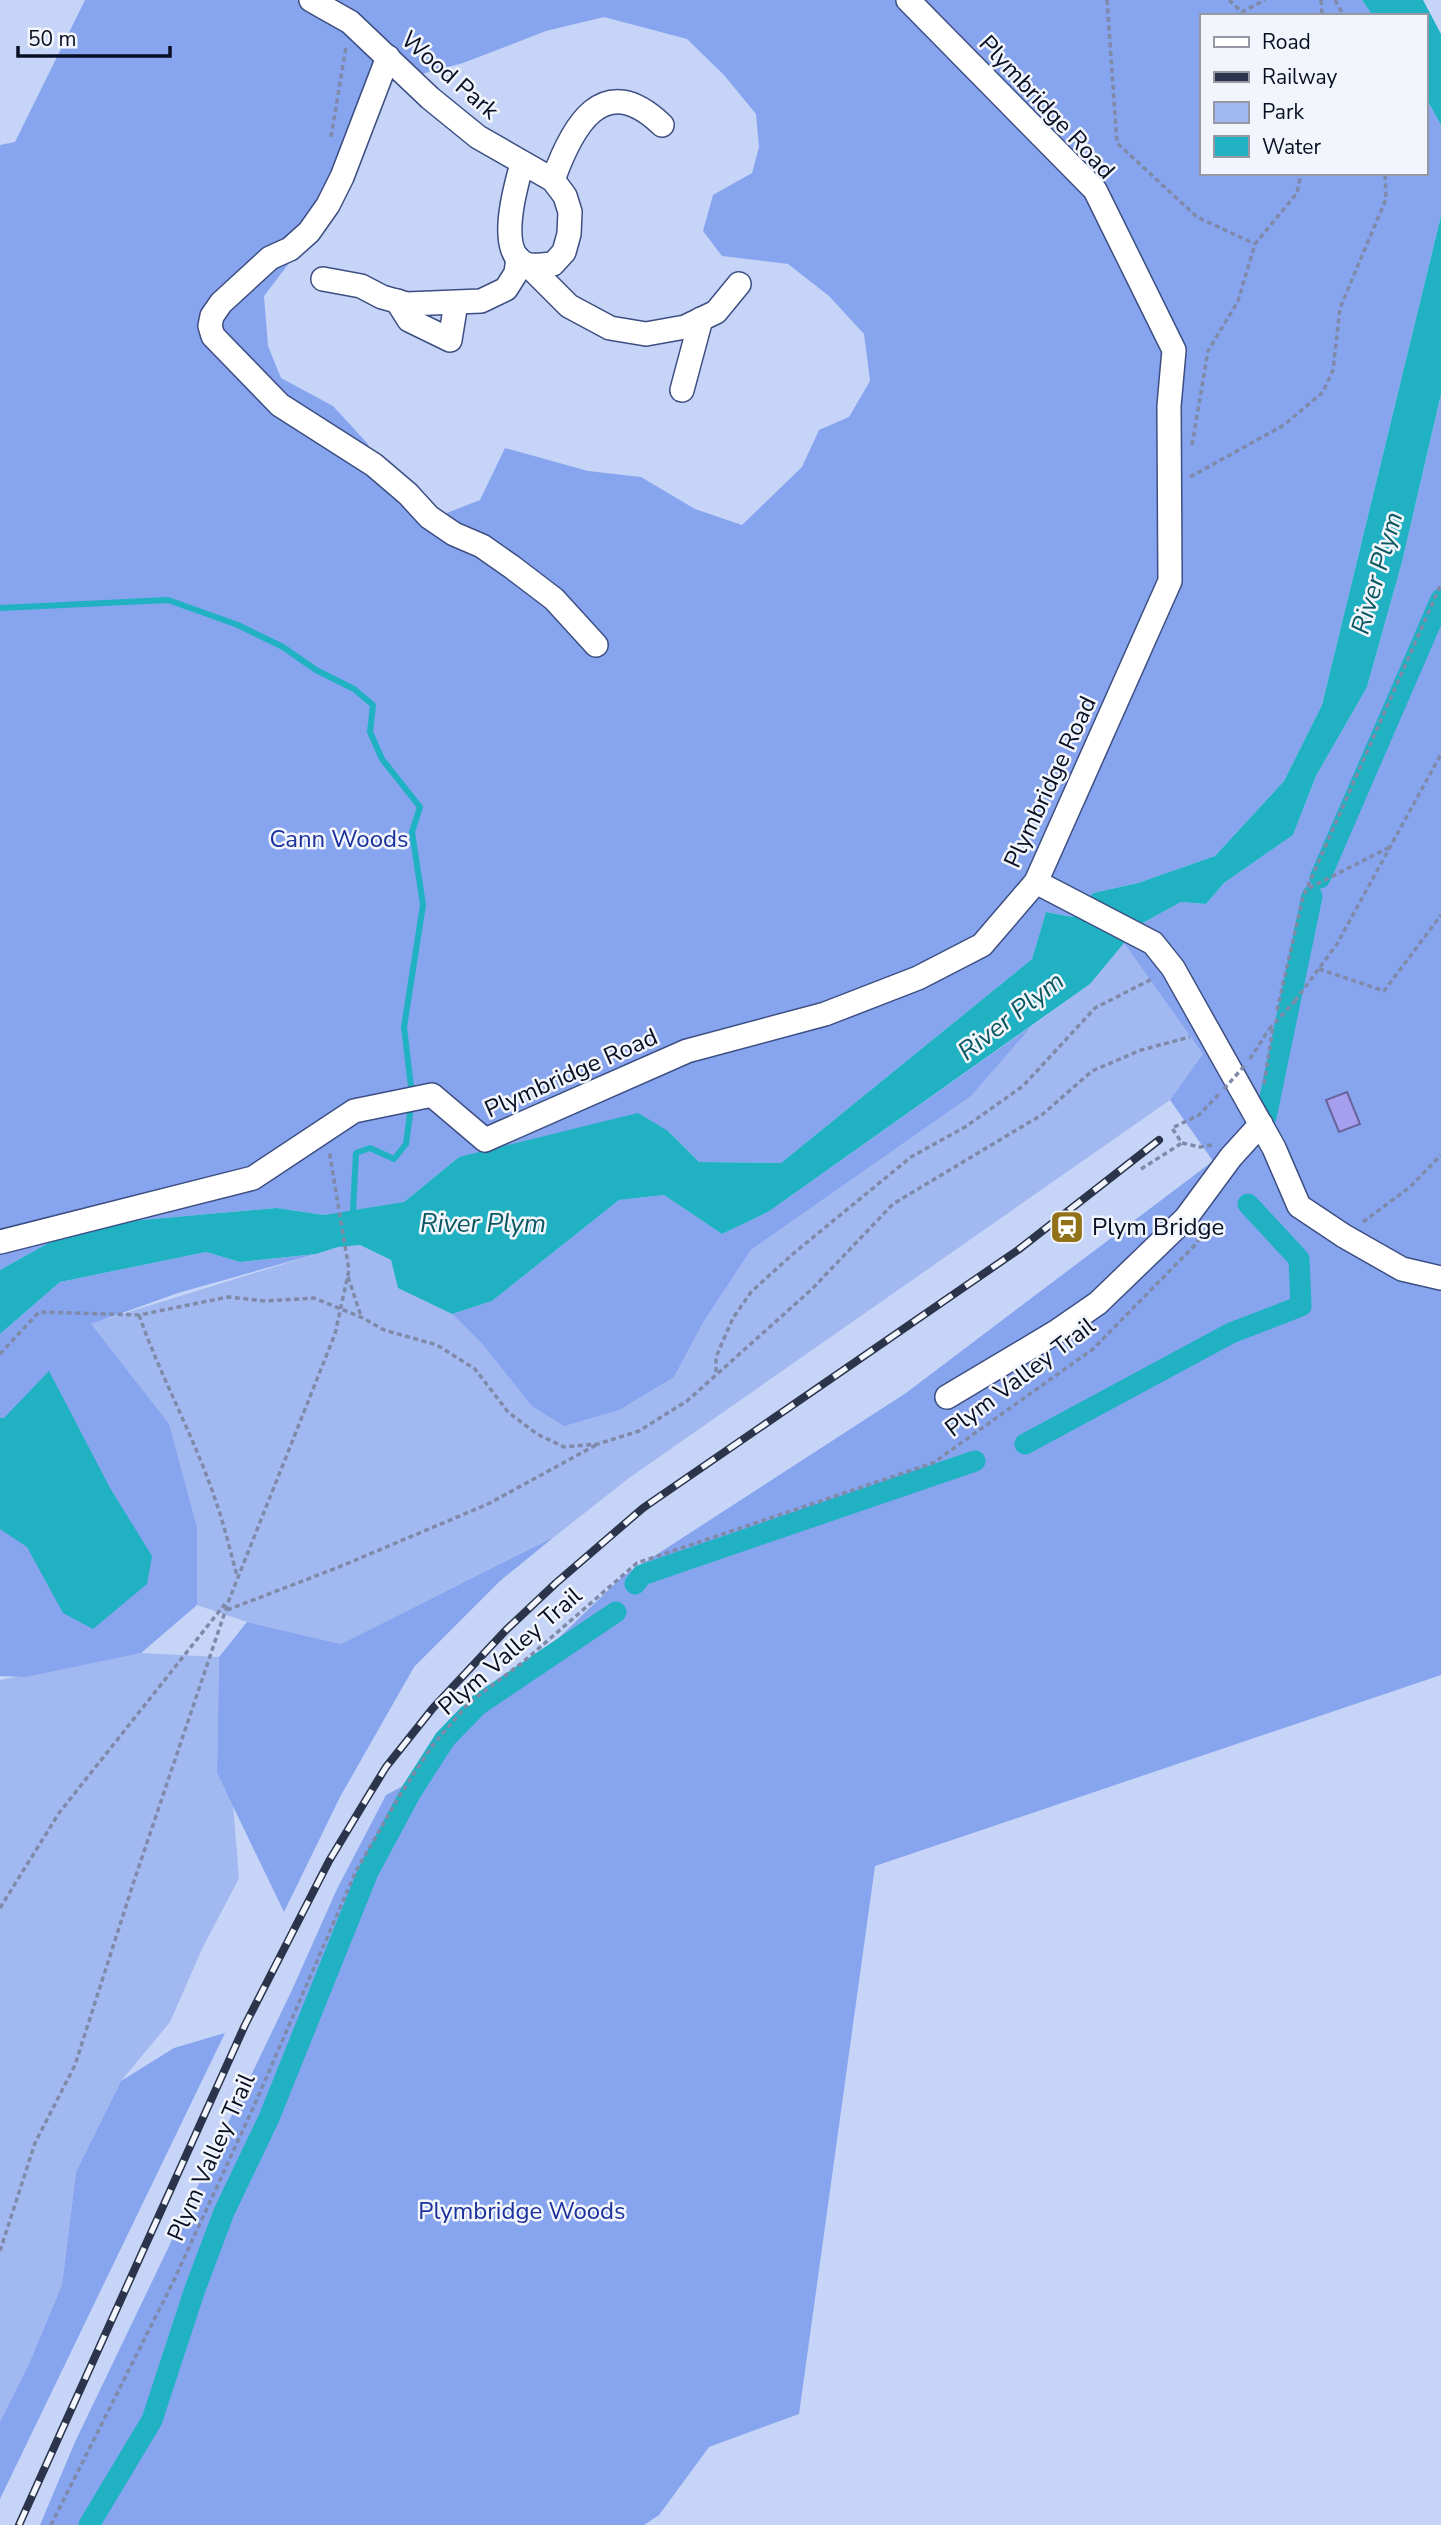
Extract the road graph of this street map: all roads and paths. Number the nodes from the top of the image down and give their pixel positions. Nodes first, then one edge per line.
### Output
1 (312, 0) edge
2 (908, 0) edge
3 (1107, 0) edge
4 (1229, 0) edge
5 (1265, 0) edge
6 (350, 22) junction
7 (388, 57) junction
8 (662, 125) dead end
9 (331, 137) dead end
10 (522, 164) junction
11 (1301, 175) edge
12 (1385, 175) edge
13 (553, 180) junction
14 (1255, 244) junction
15 (523, 262) junction
16 (323, 279) dead end
17 (739, 284) dead end
18 (397, 301) junction
19 (456, 303) junction
20 (701, 319) junction
21 (682, 390) dead end
22 (1192, 448) dead end
23 (1170, 487) junction
24 (1441, 584) edge
25 (596, 645) dead end
26 (1441, 754) edge
27 (1392, 846) junction
28 (1035, 882) junction
29 (1307, 889) junction
30 (1441, 915) edge
31 (1173, 968) junction
32 (1319, 969) junction
33 (1277, 1010) dead end
34 (1271, 1028) junction
35 (1209, 1031) junction
36 (1263, 1089) dead end
37 (1261, 1124) junction
38 (325, 1131) junction
39 (1182, 1143) junction
40 (1441, 1156) edge
41 (1231, 1157) junction
42 (1141, 1169) dead end
43 (1202, 1234) dead end
44 (1344, 1236) junction
45 (0, 1242) edge
46 (348, 1276) junction
47 (1441, 1278) edge
48 (340, 1309) junction
49 (139, 1315) junction
50 (363, 1318) junction
51 (0, 1353) edge
52 (716, 1372) junction
53 (947, 1397) dead end
54 (598, 1444) junction
55 (237, 1578) junction
56 (229, 1600) junction
57 (226, 1610) junction
58 (0, 1908) edge
59 (0, 2251) edge
60 (51, 2525) edge

1 - 6 street, Wood Park
2 - 23 street, Plymbridge Road
3 - 14 path
4 - 5 path
6 - 7 street, Wood Park
6 - 9 path
7 - 10 street, Wood Park
7 - 25 street
8 - 13 street
10 - 13 street, Wood Park
10 - 15 street
11 - 14 path
12 - 23 path
13 - 15 street
14 - 22 path
15 - 19 street
15 - 20 street
16 - 18 street
17 - 20 street
18 - 19 street
18 - 19 street
20 - 21 street
23 - 28 street, Plymbridge Road
24 - 29 path
26 - 27 path
27 - 29 path
27 - 32 path
28 - 31 street
28 - 38 street, Plymbridge Road
29 - 33 path
30 - 32 path
31 - 35 street
31 - 52 path
32 - 34 path, bridge
34 - 36 path
34 - 39 path, bridge
35 - 37 street
35 - 52 path
37 - 41 street
37 - 44 street
38 - 45 street, Plymbridge Road
38 - 46 path
39 - 41 path
39 - 42 path
40 - 44 path
41 - 53 street
43 - 60 path, Plym Valley Trail
44 - 47 street
46 - 48 path
46 - 50 path
48 - 49 path
48 - 50 path
48 - 55 path
49 - 51 path
49 - 55 path
50 - 54 path
52 - 54 path
54 - 57 path
55 - 56 path
56 - 57 path
56 - 58 path
57 - 59 path

